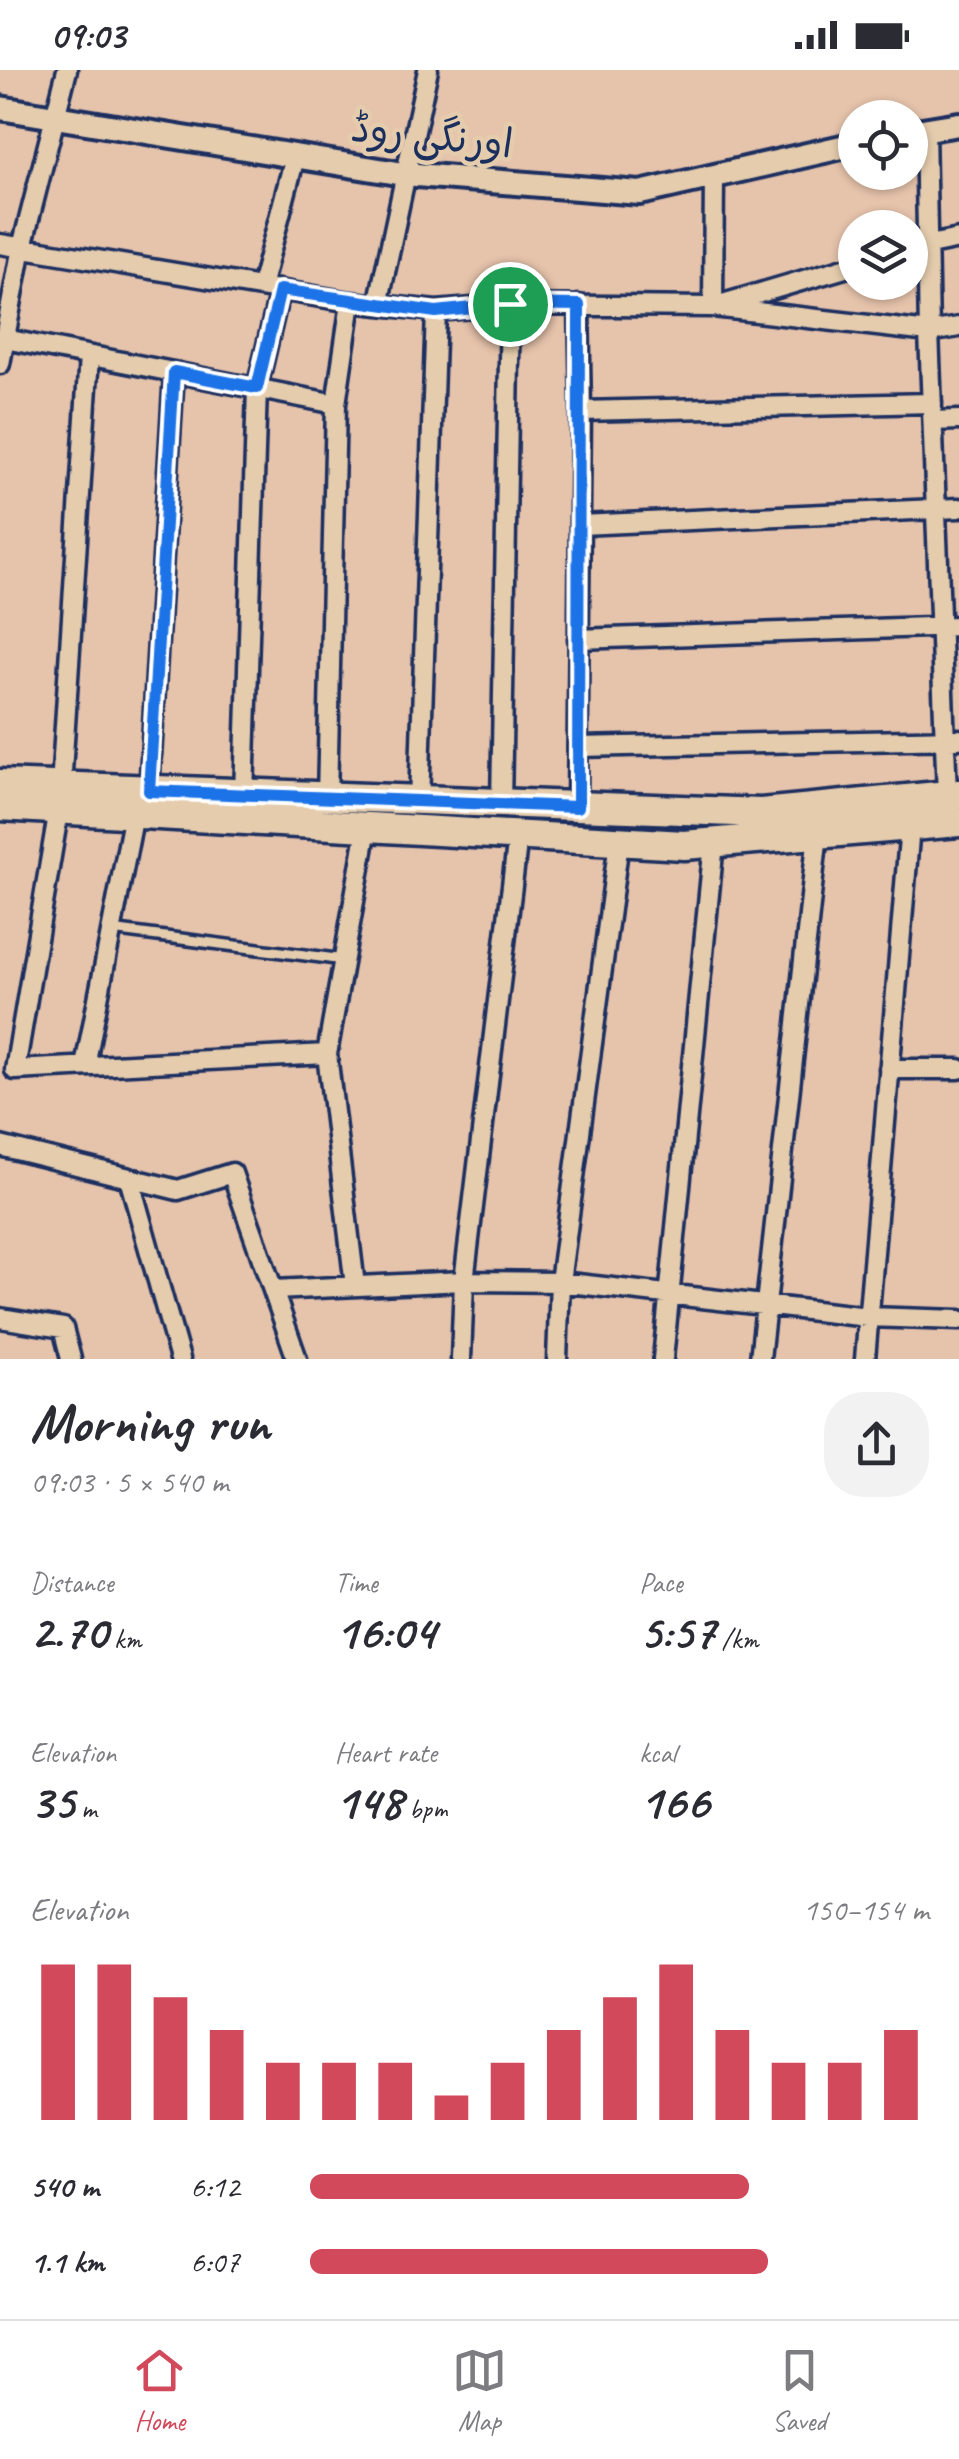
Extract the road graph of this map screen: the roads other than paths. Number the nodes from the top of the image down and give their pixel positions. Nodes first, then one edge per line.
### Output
1 (67, 70) edge
2 (428, 70) edge
3 (0, 108) edge
4 (53, 118) junction
5 (959, 124) edge
6 (928, 129) edge
7 (838, 148) edge
8 (295, 157) junction
9 (404, 174) junction
10 (714, 176) junction
11 (959, 240) edge
12 (0, 244) edge
13 (928, 245) edge
14 (22, 247) junction
15 (838, 271) edge
16 (270, 289) junction
17 (925, 300) edge
18 (351, 302) junction
19 (510, 304) junction
20 (378, 305) junction
21 (579, 305) junction
22 (713, 307) junction
23 (436, 312) junction
24 (959, 328) edge
25 (928, 332) junction
26 (4, 339) junction
27 (89, 356) junction
28 (0, 364) edge
29 (174, 372) junction
30 (257, 388) junction
31 (336, 404) junction
32 (581, 412) junction
33 (933, 412) junction
34 (959, 420) edge
35 (959, 508) edge
36 (938, 509) junction
37 (580, 525) junction
38 (950, 627) edge
39 (578, 639) junction
40 (952, 739) edge
41 (578, 746) junction
42 (0, 784) edge
43 (953, 794) edge
44 (244, 795) junction
45 (60, 798) junction
46 (327, 799) junction
47 (141, 802) junction
48 (420, 802) junction
49 (502, 804) junction
50 (0, 806) edge
51 (578, 807) junction
52 (959, 822) edge
53 (910, 826) junction
54 (367, 828) junction
55 (818, 834) junction
56 (518, 836) junction
57 (619, 842) junction
58 (714, 843) junction
59 (111, 930) junction
60 (344, 960) junction
61 (327, 1054) junction
62 (85, 1066) junction
63 (889, 1069) junction
64 (959, 1069) edge
65 (0, 1146) edge
66 (129, 1178) junction
67 (464, 1280) junction
68 (560, 1282) junction
69 (355, 1286) junction
70 (274, 1290) junction
71 (668, 1294) junction
72 (764, 1305) junction
73 (868, 1317) junction
74 (0, 1318) edge
75 (959, 1320) edge
76 (71, 1359) edge
77 (180, 1359) edge
78 (298, 1359) edge
79 (461, 1359) edge
80 (557, 1359) edge
81 (663, 1359) edge
82 (760, 1359) edge
83 (865, 1359) edge

1 - 4 street
2 - 9 street
3 - 4 street, اورنگی روڈ
4 - 8 street, اورنگی روڈ
4 - 14 street
5 - 6 street
7 - 10 street, اورنگی روڈ
8 - 9 street, اورنگی روڈ
8 - 16 street
9 - 10 street, اورنگی روڈ
9 - 20 street
10 - 22 street
11 - 13 street
12 - 14 street
14 - 16 street
14 - 26 street
15 - 22 street
16 - 18 street
16 - 30 street
17 - 25 street
18 - 20 street
18 - 31 street
19 - 21 street
19 - 23 street
19 - 49 street
20 - 23 street
21 - 22 street
21 - 32 street
22 - 25 street
23 - 48 street
24 - 25 street
25 - 33 street
26 - 27 street
26 - 28 street
27 - 29 street
27 - 45 street
29 - 30 street
29 - 47 street
30 - 31 street
30 - 44 street
31 - 46 street
32 - 33 street
32 - 37 street
33 - 34 street
33 - 36 street
35 - 36 street
36 - 37 street
36 - 38 street
37 - 39 street
38 - 39 street
38 - 40 street
39 - 41 street
40 - 41 street
40 - 43 street
41 - 51 street
42 - 45 main road
43 - 51 main road
44 - 46 main road
44 - 47 main road
45 - 47 main road
45 - 50 main road
45 - 62 street
46 - 48 main road
47 - 54 main road
47 - 59 street
48 - 49 main road
49 - 51 main road
52 - 53 main road
53 - 55 main road
53 - 63 street
54 - 56 main road
54 - 60 street
55 - 58 main road
55 - 72 street
56 - 57 main road
56 - 67 street
57 - 58 main road
57 - 68 street
58 - 71 street
59 - 60 lane
59 - 62 street
60 - 61 street
61 - 62 street
61 - 69 street
63 - 64 street
63 - 73 street
65 - 66 street
66 - 70 street
66 - 77 street
67 - 68 street
67 - 69 street
67 - 79 street
68 - 71 street
68 - 80 street
69 - 70 street
70 - 78 street
71 - 72 street
71 - 81 street
72 - 73 street
72 - 82 street
73 - 75 street
73 - 83 street
74 - 76 street

